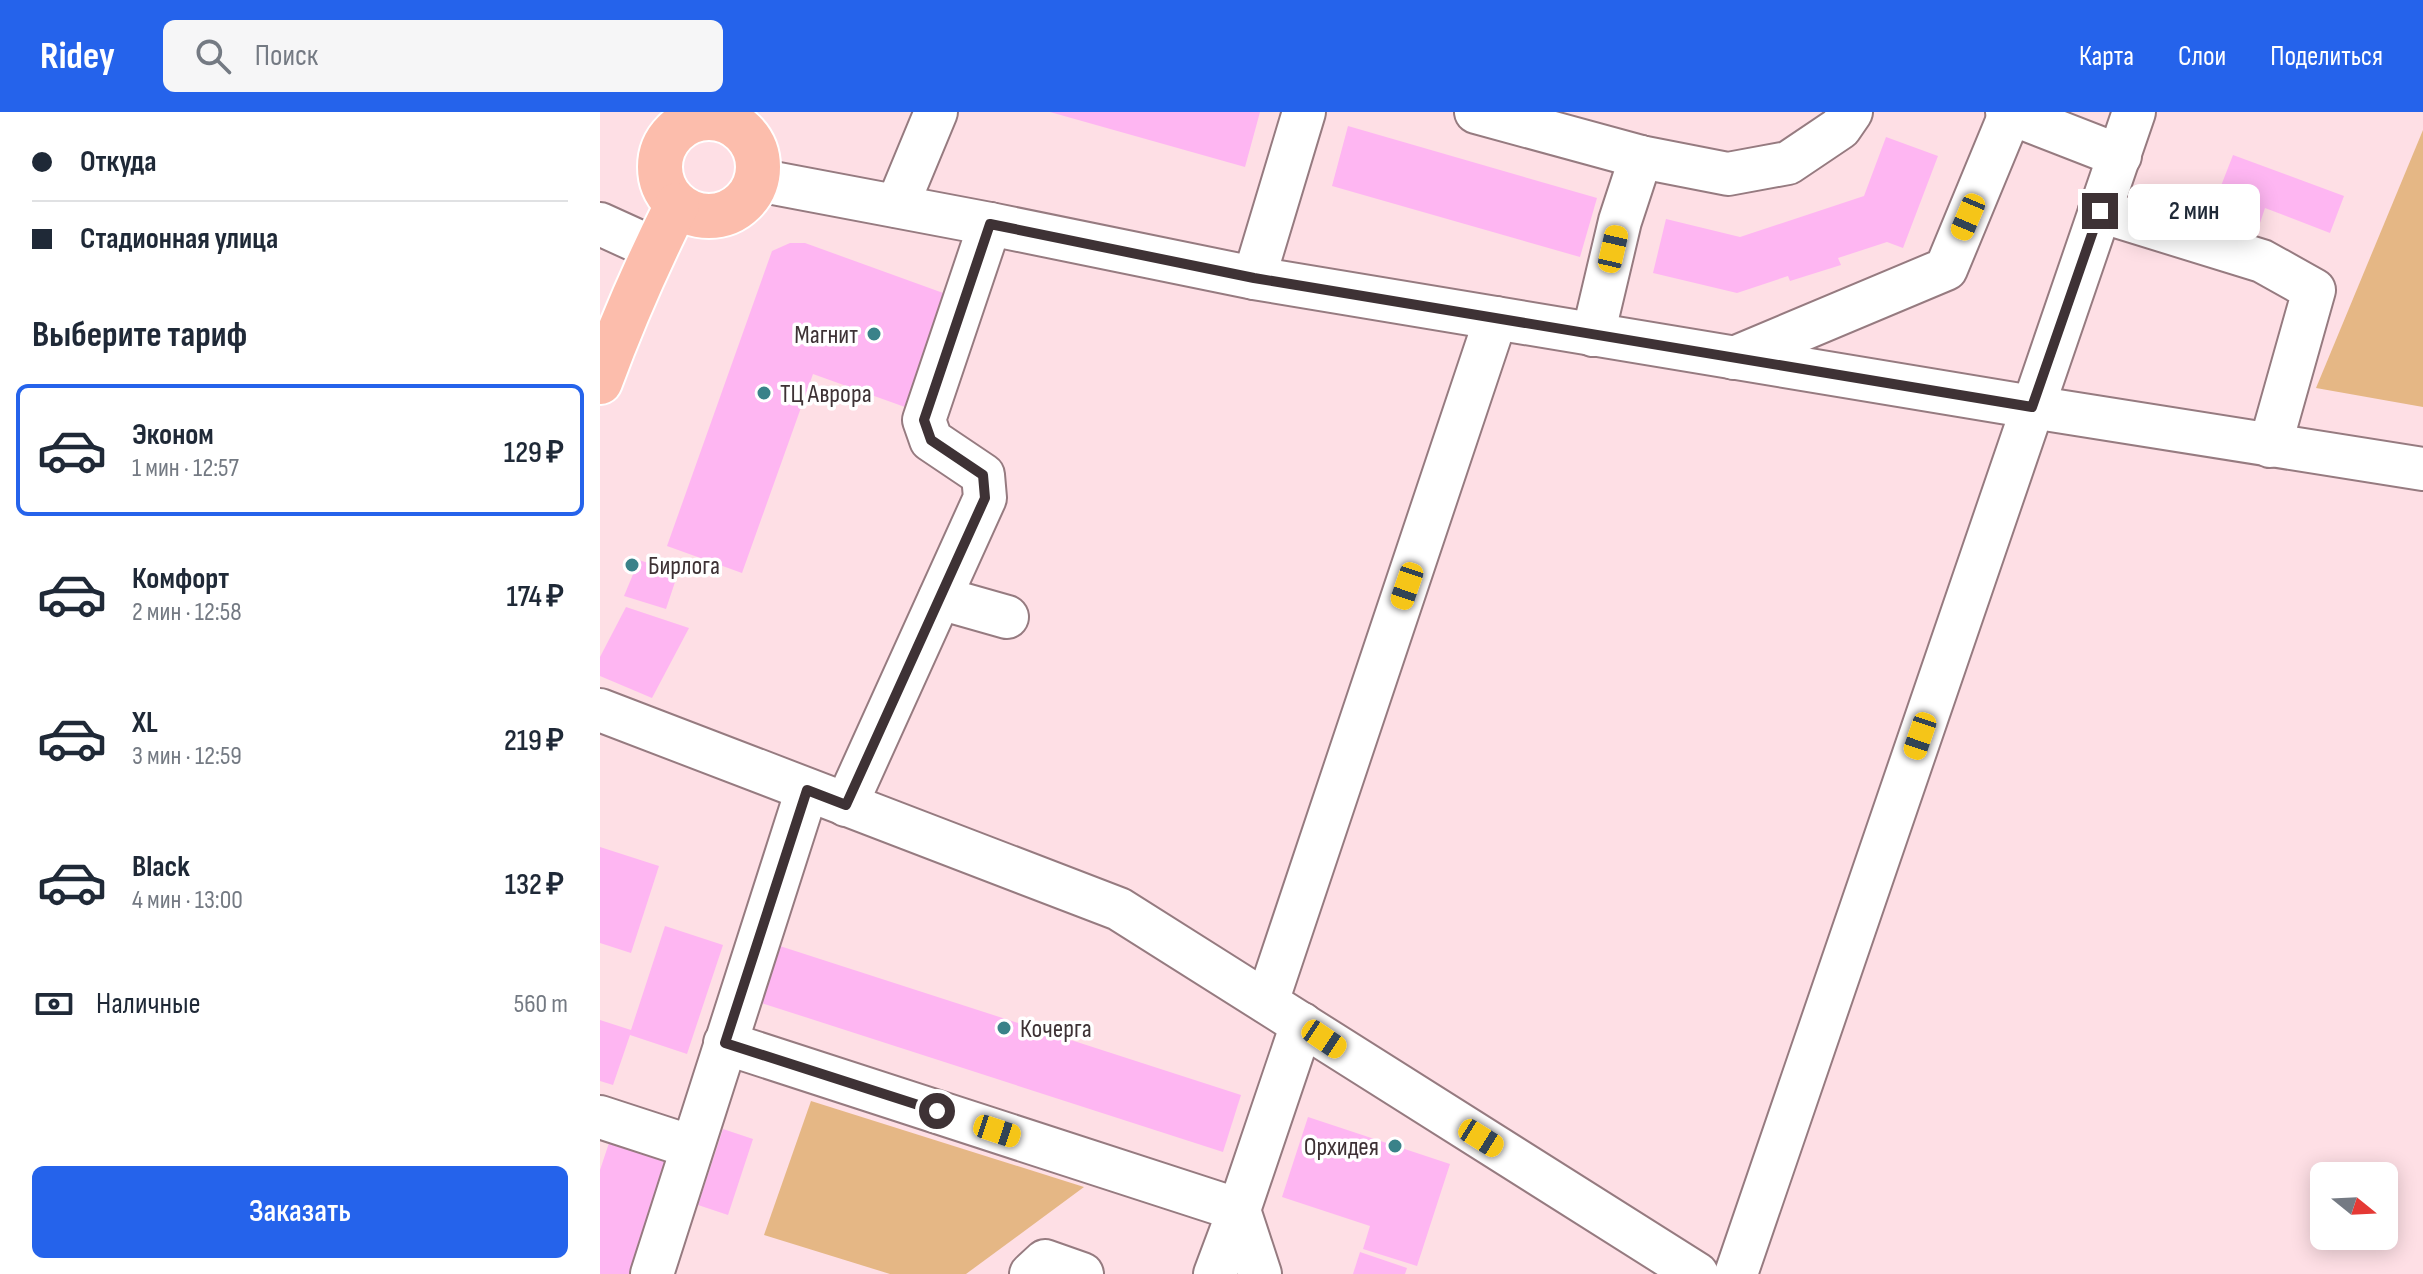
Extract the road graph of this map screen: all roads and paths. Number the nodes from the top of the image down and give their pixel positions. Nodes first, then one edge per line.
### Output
1 (936, 112) edge
2 (1304, 112) edge
3 (1476, 112) edge
4 (1851, 112) edge
5 (2134, 112) edge
6 (2010, 113) edge
7 (694, 116) edge
8 (2120, 156) junction
9 (1641, 157) junction
10 (757, 180) junction
11 (677, 205) junction
12 (897, 206) junction
13 (2100, 211) junction
14 (600, 224) edge
15 (990, 224) junction
16 (655, 249) junction
17 (1254, 278) junction
18 (1496, 318) junction
19 (1593, 335) junction
20 (1734, 358) junction
21 (600, 382) edge
22 (2032, 407) junction
23 (2270, 446) junction
24 (2423, 469) edge
25 (940, 598) junction
26 (1007, 617) dead end
27 (600, 710) edge
28 (807, 790) junction
29 (846, 805) junction
30 (1284, 1013) junction
31 (725, 1043) junction
32 (600, 1117) edge
33 (692, 1147) junction
34 (1239, 1210) junction
35 (652, 1274) edge
36 (1031, 1274) edge
37 (1082, 1274) edge
38 (1215, 1274) edge
39 (1260, 1274) edge
40 (1697, 1274) edge
41 (1736, 1274) edge

1 - 12 street
2 - 17 street
3 - 9 street
4 - 9 street
5 - 8 street
6 - 8 street
6 - 20 street
7 - 10 main road
7 - 11 main road
8 - 13 street
9 - 19 street
10 - 11 main road
10 - 12 street
11 - 16 main road
12 - 15 street
13 - 22 street
13 - 23 street
14 - 16 street
15 - 17 street
15 - 25 street
16 - 21 main road
17 - 18 street
18 - 19 street
18 - 30 street
19 - 20 street
20 - 22 street
22 - 23 street
22 - 41 street
23 - 24 street
25 - 26 street
25 - 29 street
27 - 28 street
28 - 29 street
28 - 31 street
29 - 30 street
30 - 34 street
30 - 40 street
31 - 33 street
31 - 34 street
32 - 33 street
33 - 35 street
34 - 38 street
34 - 39 street
36 - 37 street

